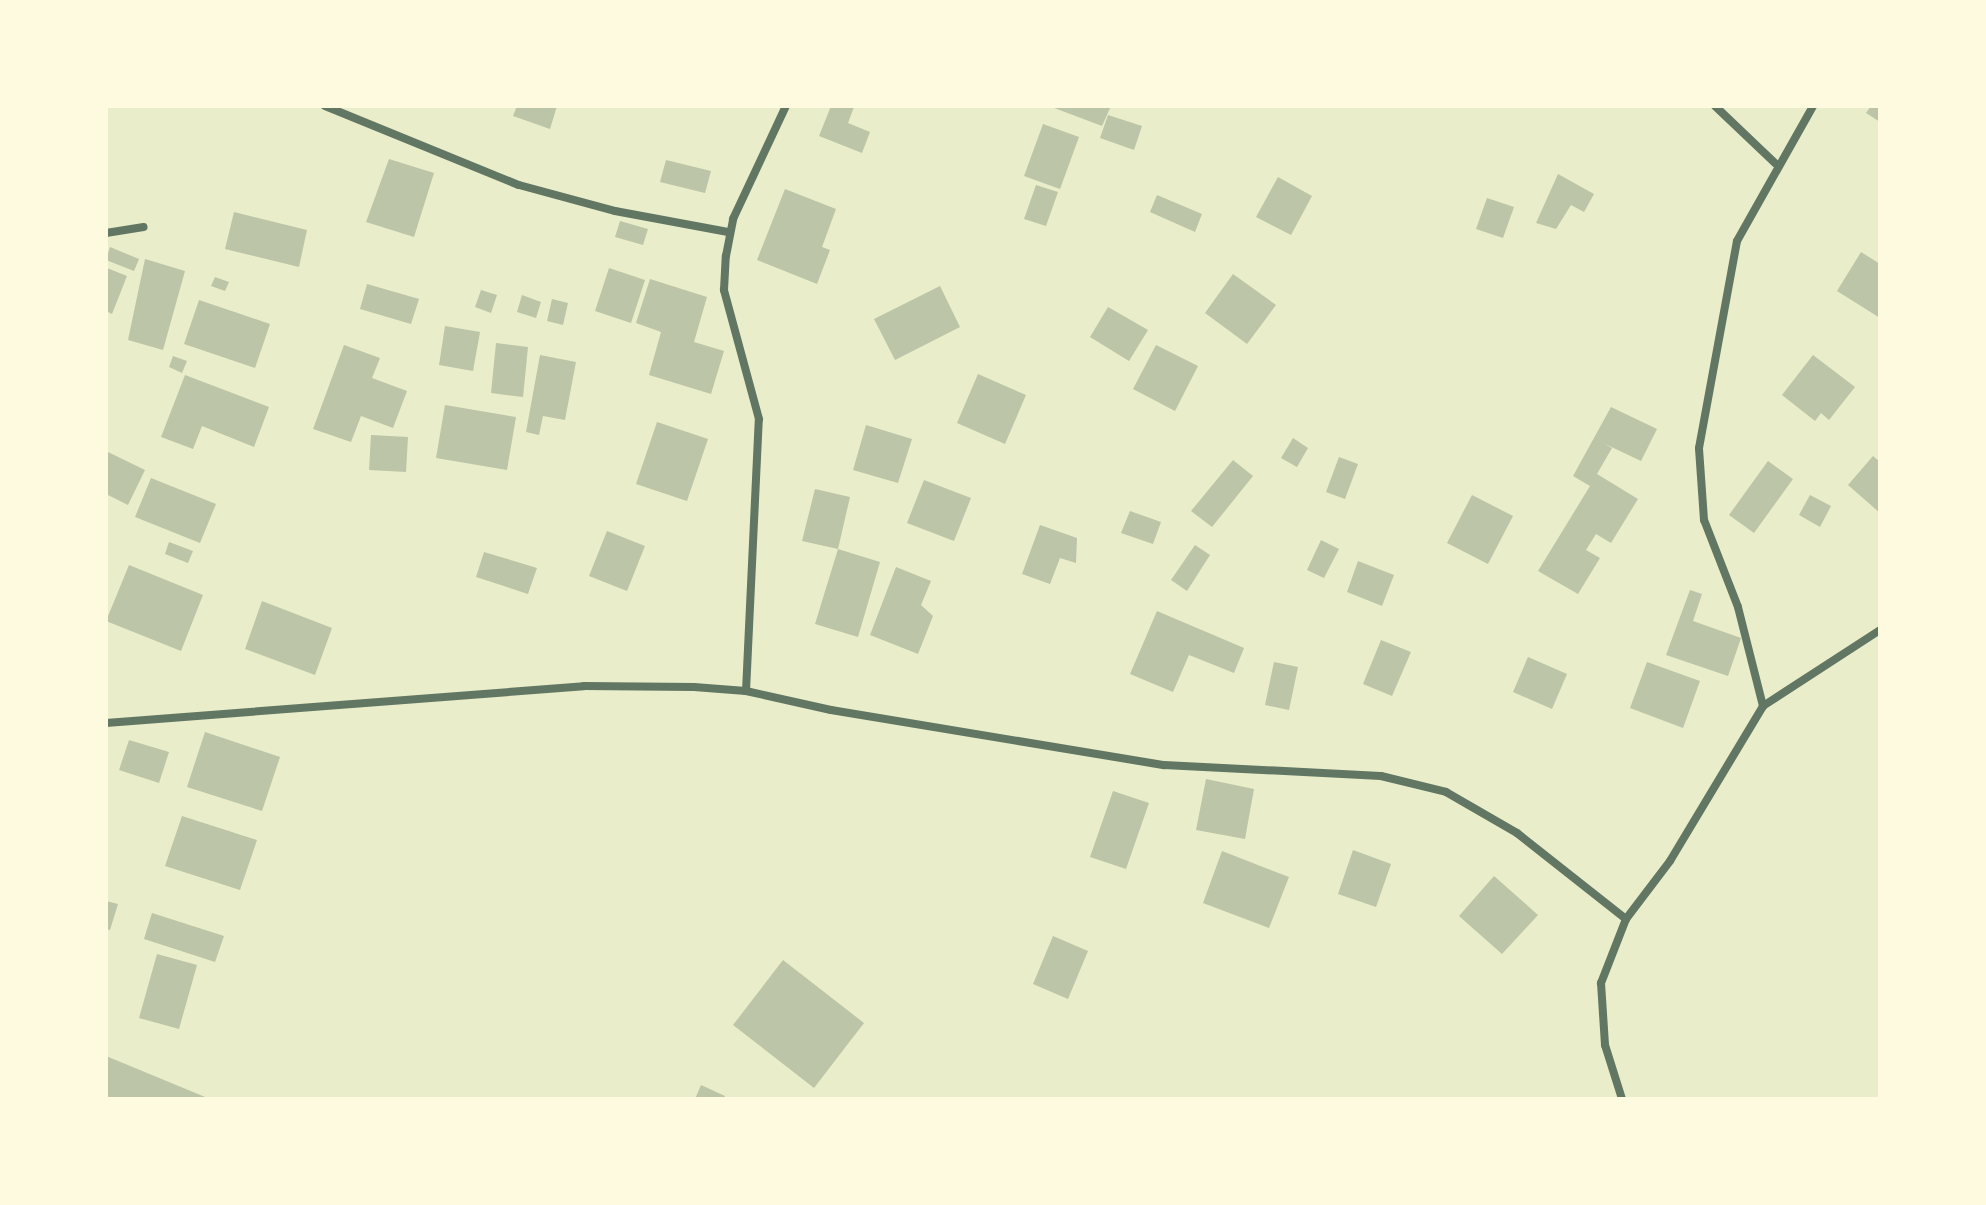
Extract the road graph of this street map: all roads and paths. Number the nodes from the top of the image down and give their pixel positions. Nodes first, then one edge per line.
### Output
1 (325, 106) edge
2 (786, 106) edge
3 (1715, 106) edge
4 (1813, 106) edge
5 (1776, 164) junction
6 (144, 227) dead end
7 (728, 232) junction
8 (106, 233) edge
9 (1880, 630) edge
10 (746, 691) junction
11 (1763, 706) junction
12 (106, 723) edge
13 (1626, 919) junction
14 (1622, 1099) edge

1 - 7 street
2 - 7 street
3 - 5 street
4 - 5 street
5 - 11 street
6 - 8 street
7 - 10 street
9 - 11 street
10 - 12 street
10 - 13 street
11 - 13 street
13 - 14 street

